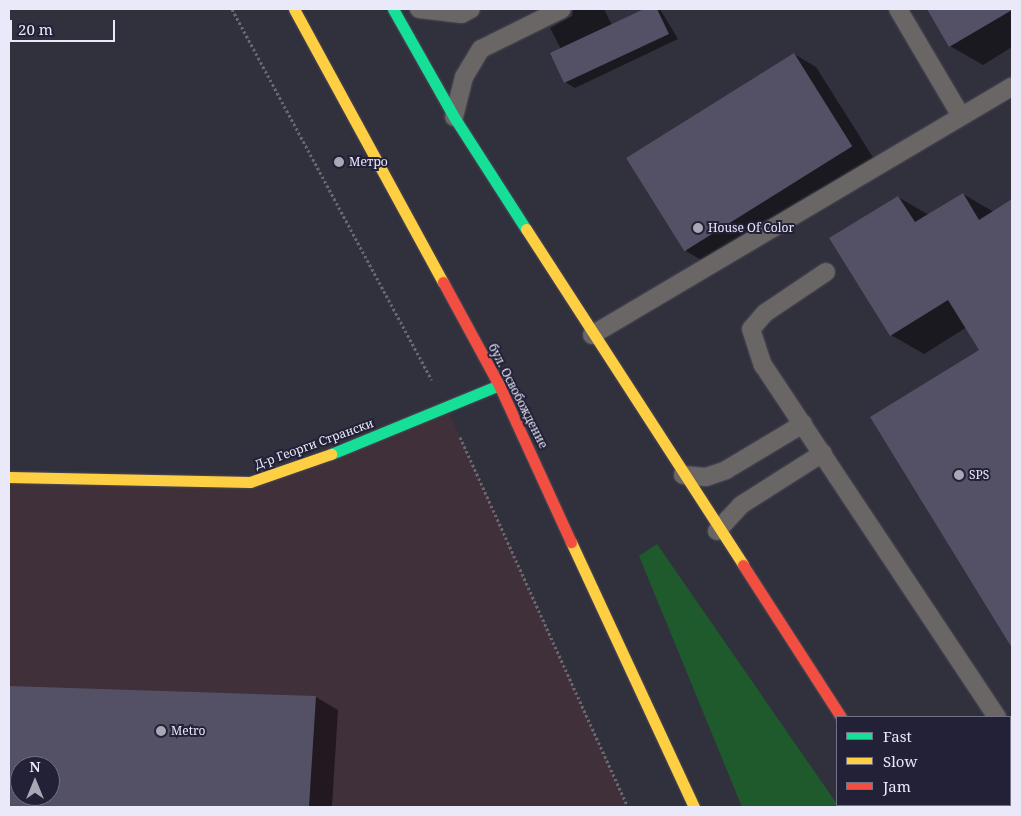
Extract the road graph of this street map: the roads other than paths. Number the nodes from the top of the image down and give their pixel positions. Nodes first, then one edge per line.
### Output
1 (294, 9) edge
2 (393, 9) edge
3 (419, 9) edge
4 (471, 9) edge
5 (562, 9) edge
6 (898, 9) edge
7 (1012, 86) edge
8 (961, 116) junction
9 (454, 117) junction
10 (826, 272) dead end
11 (592, 335) junction
12 (499, 385) junction
13 (803, 424) junction
14 (822, 453) junction
15 (683, 475) junction
16 (9, 477) edge
17 (717, 531) junction
18 (840, 716) edge
19 (996, 716) edge
20 (694, 807) edge

1 - 12 main road, бул. Освобождение
2 - 9 main road
3 - 4 lane
5 - 9 lane
6 - 8 lane
7 - 8 lane
8 - 11 lane
9 - 11 main road
10 - 13 lane
11 - 15 main road
12 - 16 main road, Д-р Георги Странски
12 - 20 main road, бул. Освобождение
13 - 14 lane
13 - 15 lane
14 - 17 lane
14 - 19 lane
15 - 17 main road
17 - 18 main road

